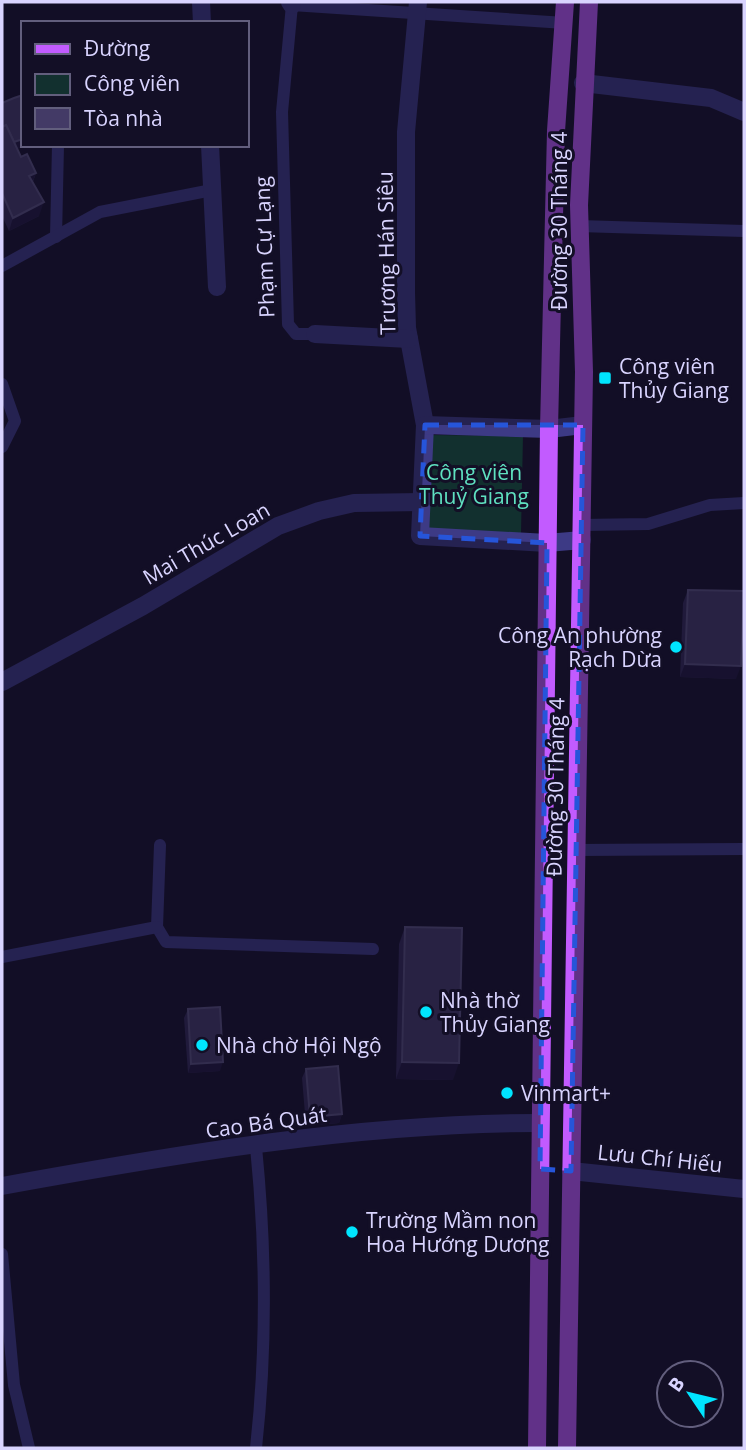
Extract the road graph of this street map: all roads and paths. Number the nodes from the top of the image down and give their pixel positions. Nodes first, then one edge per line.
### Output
1 (201, 2) edge
2 (565, 2) edge
3 (589, 2) edge
4 (291, 3) edge
5 (418, 7) edge
6 (202, 21) edge
7 (565, 23) junction
8 (583, 83) junction
9 (744, 112) edge
10 (58, 147) edge
11 (209, 147) edge
12 (212, 190) junction
13 (579, 226) junction
14 (744, 231) edge
15 (56, 236) junction
16 (2, 266) edge
17 (217, 287) dead end
18 (315, 334) joint
19 (410, 340) junction
20 (2, 384) edge
21 (425, 425) junction
22 (583, 425) junction
23 (549, 429) junction
24 (2, 447) edge
25 (422, 502) junction
26 (744, 503) edge
27 (582, 533) junction
28 (547, 543) junction
29 (2, 682) edge
30 (160, 845) dead end
31 (744, 849) edge
32 (576, 850) junction
33 (157, 927) junction
34 (373, 950) dead end
35 (2, 957) edge
36 (539, 1123) junction
37 (572, 1123) junction
38 (256, 1147) junction
39 (540, 1169) junction
40 (571, 1171) junction
41 (2, 1186) edge
42 (744, 1189) edge
43 (2, 1254) edge
44 (29, 1448) edge
45 (256, 1448) edge
46 (537, 1448) edge
47 (567, 1448) edge

1 - 6 street
2 - 7 main road, Đường 30 Tháng 4
3 - 8 main road, Đường 30 Tháng 4
4 - 5 lane
4 - 18 lane, Phạm Cự Lạng
5 - 7 lane
5 - 19 street, Trương Hán Siêu
7 - 23 main road, Đường 30 Tháng 4
8 - 9 street
8 - 13 main road, Đường 30 Tháng 4
10 - 15 lane
11 - 12 street
12 - 15 lane
12 - 17 street
13 - 14 lane
13 - 22 main road, Đường 30 Tháng 4
15 - 16 lane
18 - 19 street, Phạm Cự Lạng
19 - 21 street, Trương Hán Siêu
20 - 24 lane
21 - 23 street
21 - 25 street, Trương Hán Siêu
22 - 23 street
22 - 27 main road, Đường 30 Tháng 4
23 - 28 main road, Đường 30 Tháng 4
25 - 28 street
25 - 29 street, Mai Thúc Loan
26 - 27 lane
27 - 28 street
27 - 32 main road, Đường 30 Tháng 4
28 - 36 main road, Đường 30 Tháng 4
30 - 33 lane
31 - 32 lane
32 - 37 main road, Đường 30 Tháng 4
33 - 34 lane
33 - 35 lane
36 - 37 main road
36 - 38 street, Cao Bá Quát
36 - 39 main road, Đường 30 Tháng 4
37 - 40 main road, Đường 30 Tháng 4
38 - 41 street, Cao Bá Quát
38 - 45 lane
39 - 40 main road
39 - 46 main road, Đường 30 Tháng 4
40 - 42 street, Lưu Chí Hiếu
40 - 47 main road, Đường 30 Tháng 4
43 - 44 lane

